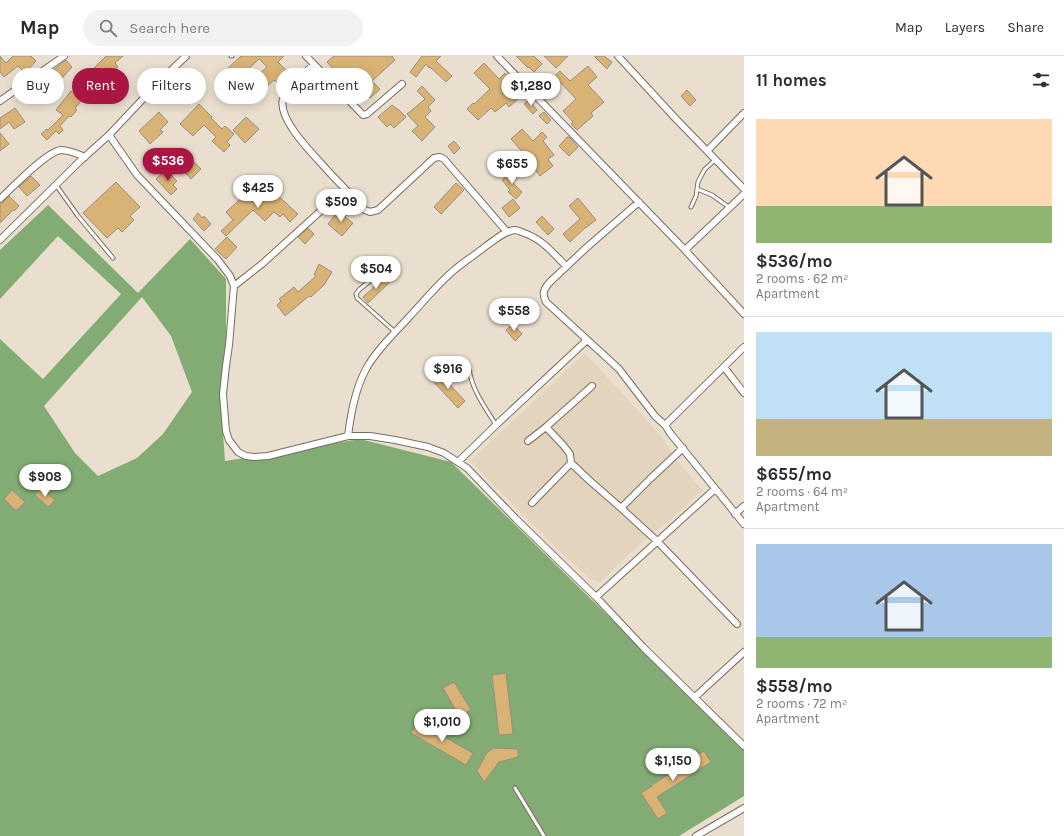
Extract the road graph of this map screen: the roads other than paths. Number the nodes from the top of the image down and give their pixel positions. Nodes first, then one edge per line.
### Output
1 (186, 56) edge
2 (497, 56) edge
3 (618, 56) edge
4 (62, 57) edge
5 (308, 57) edge
6 (314, 64) junction
7 (402, 84) dead end
8 (0, 101) edge
9 (744, 113) edge
10 (109, 135) junction
11 (707, 150) junction
12 (85, 157) junction
13 (715, 159) junction
14 (56, 185) junction
15 (345, 189) junction
16 (697, 189) junction
17 (744, 189) edge
18 (744, 194) edge
19 (0, 198) edge
20 (639, 202) junction
21 (691, 207) dead end
22 (730, 208) junction
23 (507, 232) junction
24 (0, 240) edge
25 (685, 250) junction
26 (113, 258) dead end
27 (566, 266) junction
28 (372, 279) dead end
29 (234, 286) junction
30 (744, 314) edge
31 (394, 331) junction
32 (587, 340) junction
33 (744, 347) edge
34 (724, 367) junction
35 (469, 369) dead end
36 (592, 386) dead end
37 (744, 393) edge
38 (496, 425) junction
39 (665, 425) junction
40 (546, 427) junction
41 (348, 436) junction
42 (528, 441) dead end
43 (683, 448) junction
44 (458, 462) junction
45 (571, 463) junction
46 (715, 489) junction
47 (532, 503) dead end
48 (744, 506) edge
49 (621, 508) junction
50 (736, 514) junction
51 (744, 524) edge
52 (657, 540) junction
53 (596, 597) junction
54 (737, 624) dead end
55 (744, 652) edge
56 (695, 697) junction
57 (744, 746) edge
58 (515, 788) dead end
59 (744, 808) edge
60 (544, 836) edge
61 (696, 836) edge

1 - 10 street
2 - 20 street
3 - 11 street
4 - 8 street
5 - 6 street
6 - 7 street
6 - 15 street
9 - 11 street
10 - 12 street
10 - 29 street
11 - 13 street
12 - 14 street
12 - 19 street
13 - 16 lane
13 - 17 street
14 - 24 street
14 - 26 lane
15 - 23 street
15 - 29 street
16 - 21 lane
16 - 22 lane
18 - 22 street
20 - 25 street
20 - 27 street
22 - 25 street
23 - 27 street
23 - 31 street
25 - 30 street
27 - 32 street
28 - 31 lane
29 - 41 street
31 - 41 street
32 - 38 street
32 - 39 street
33 - 34 street
34 - 37 street
34 - 39 street
35 - 38 lane
36 - 40 street
38 - 44 street
39 - 43 street
40 - 42 street
40 - 45 street
41 - 44 street
43 - 46 street
43 - 49 street
44 - 53 street
45 - 47 street
45 - 49 street
46 - 50 street
46 - 52 street
48 - 50 street
49 - 52 street
50 - 51 street
52 - 53 street
52 - 54 street
53 - 56 street
55 - 56 street
56 - 57 street
58 - 60 lane
59 - 61 street

